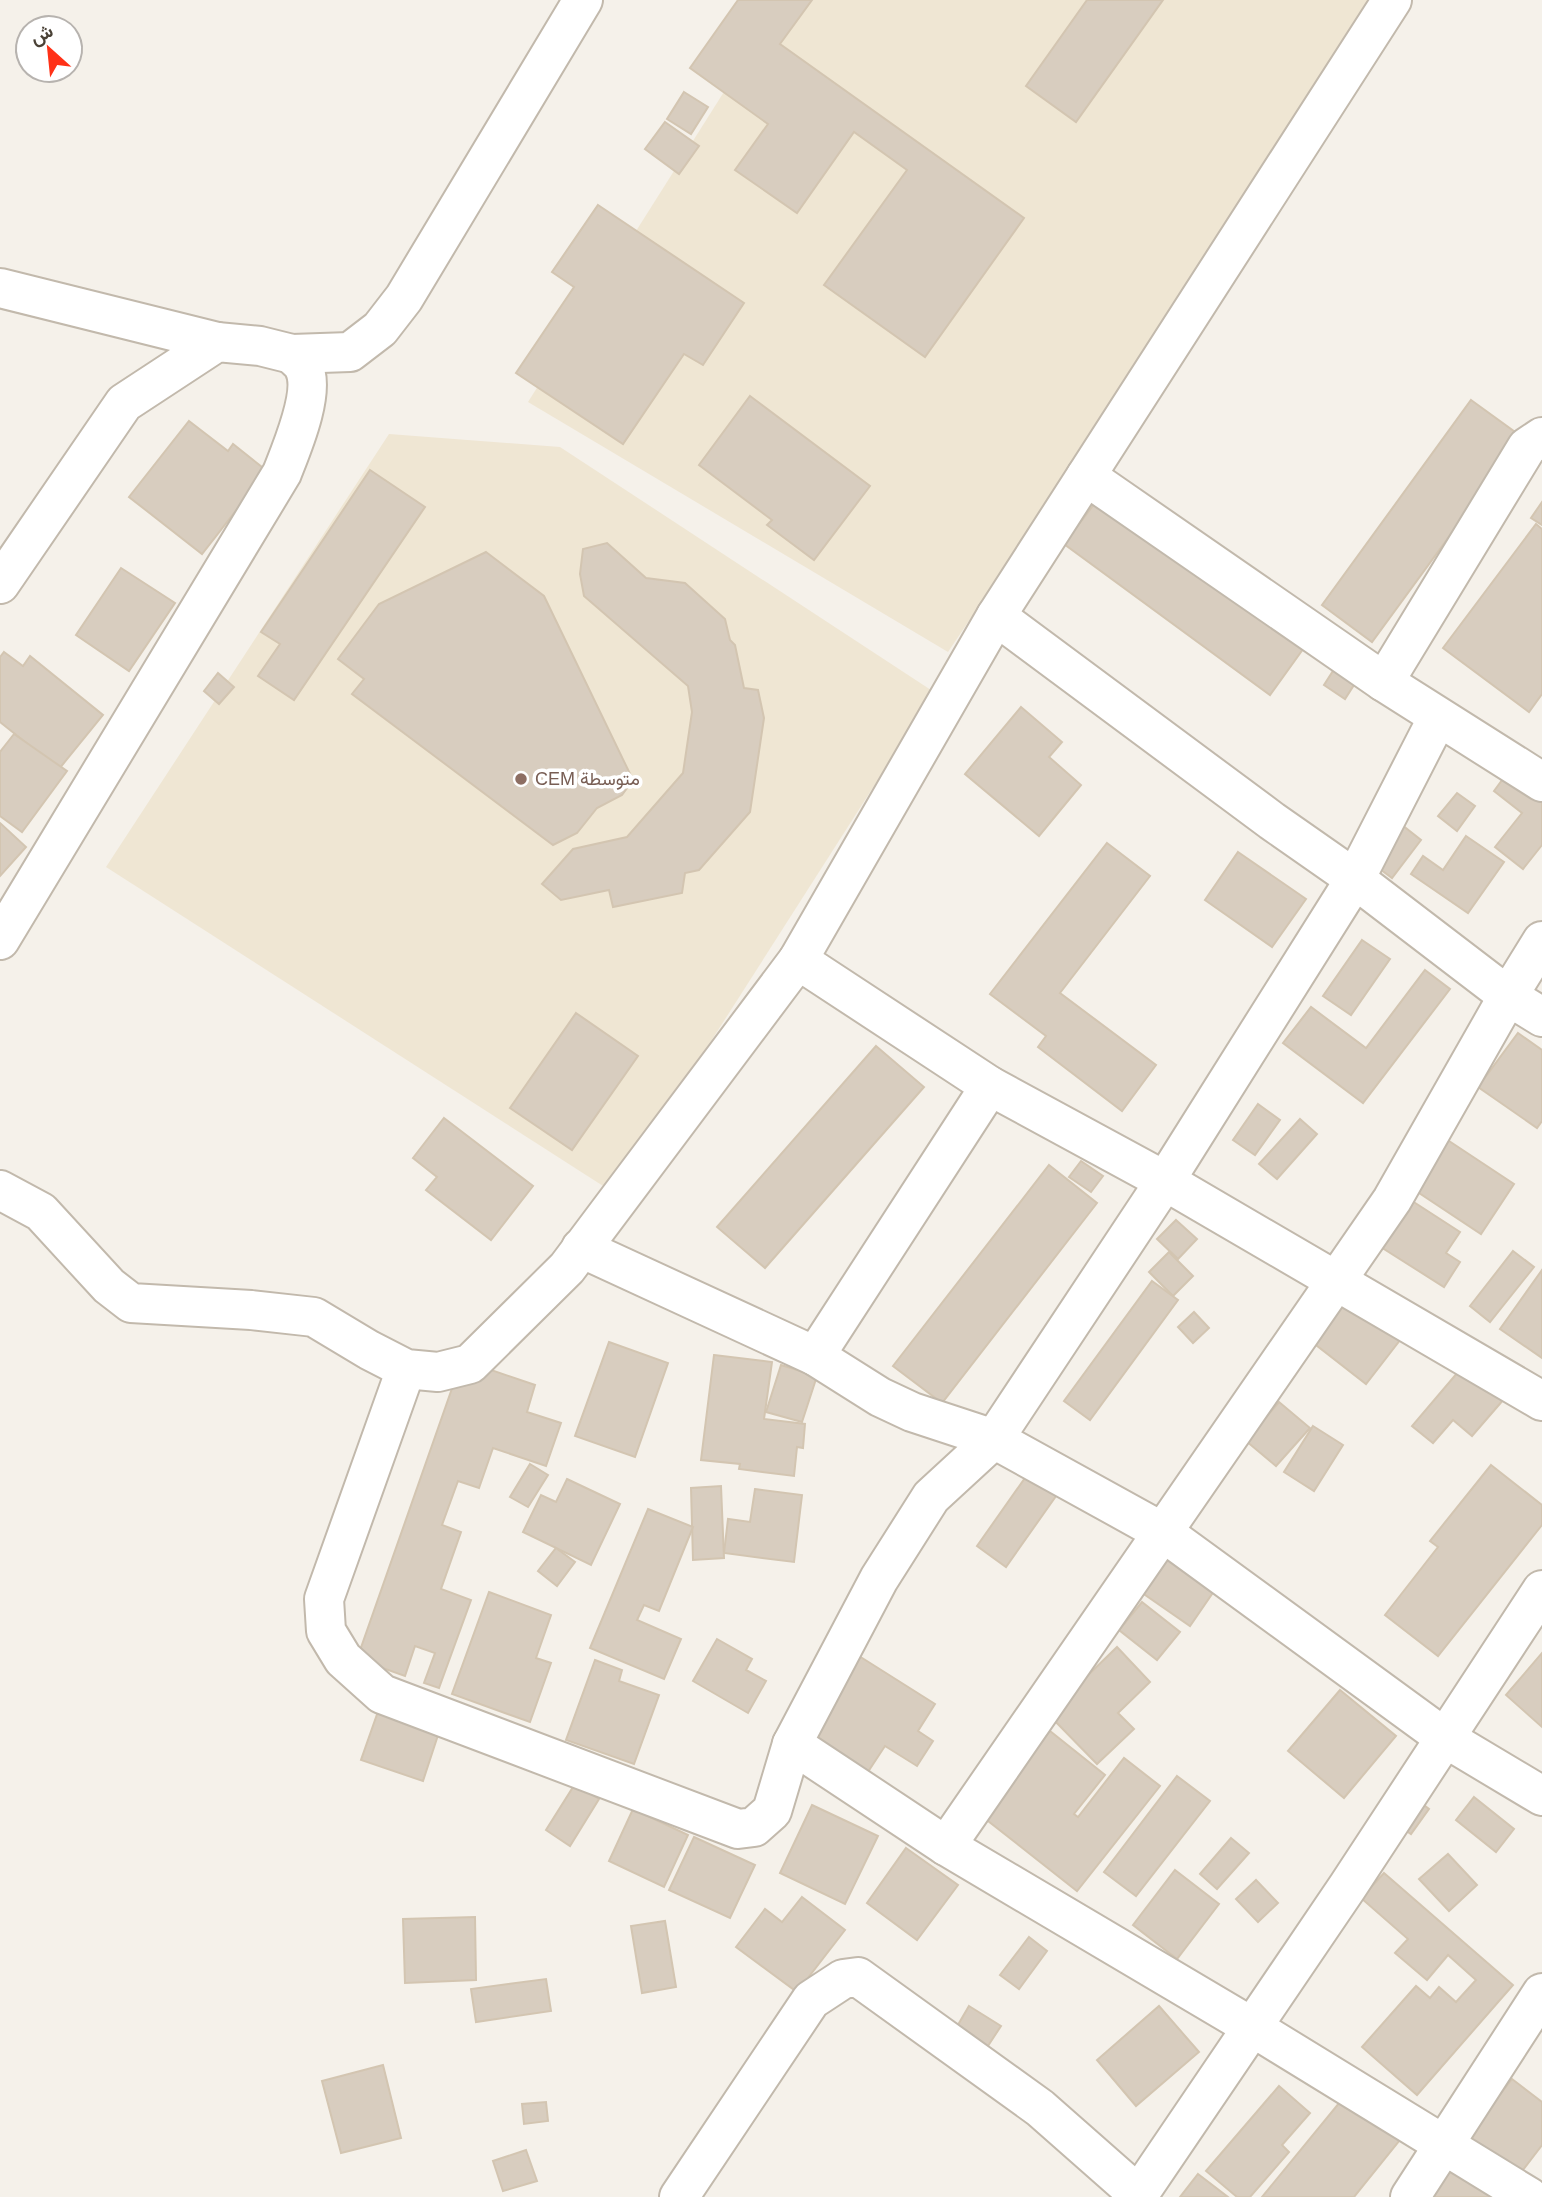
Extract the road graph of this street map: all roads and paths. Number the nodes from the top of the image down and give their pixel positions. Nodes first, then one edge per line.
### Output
1 (583, 0) edge
2 (1392, 0) edge
3 (0, 288) edge
4 (217, 342) junction
5 (292, 355) junction
6 (1542, 437) edge
7 (1086, 476) junction
8 (0, 584) edge
9 (996, 617) junction
10 (1384, 682) junction
11 (1438, 717) junction
12 (1542, 782) edge
13 (1355, 879) junction
14 (0, 940) edge
15 (1542, 941) edge
16 (798, 960) junction
17 (1508, 996) junction
18 (1542, 1017) edge
19 (990, 1086) junction
20 (1165, 1181) junction
21 (0, 1190) edge
22 (582, 1248) junction
23 (1336, 1282) junction
24 (815, 1356) junction
25 (406, 1369) junction
26 (1542, 1401) edge
27 (994, 1439) junction
28 (1164, 1533) junction
29 (1542, 1590) edge
30 (1445, 1738) junction
31 (792, 1744) junction
32 (1542, 1796) edge
33 (946, 1846) junction
34 (1542, 1993) edge
35 (1252, 2027) junction
36 (1444, 2144) junction
37 (1139, 2196) edge
38 (679, 2197) edge
39 (1410, 2197) edge
40 (1529, 2197) edge

1 - 5 street
2 - 7 street
3 - 4 street
4 - 5 street
4 - 8 street
5 - 14 street
6 - 10 street
7 - 9 street
7 - 10 street
9 - 13 street
9 - 16 street
10 - 11 street
11 - 12 street
11 - 13 street
13 - 17 street
13 - 20 street
15 - 17 street
16 - 19 street
16 - 22 street
17 - 18 street
17 - 23 street
19 - 20 street
19 - 24 street
20 - 23 street
20 - 27 street
21 - 25 street
22 - 24 street
22 - 25 street
23 - 26 street
23 - 28 street
24 - 27 street
25 - 31 street
27 - 28 street
27 - 31 street
28 - 30 street
28 - 33 street
29 - 30 street
30 - 32 street
30 - 35 street
31 - 33 street
33 - 35 street
34 - 36 street
35 - 36 street
35 - 37 street
36 - 39 street
36 - 40 street
37 - 38 street

